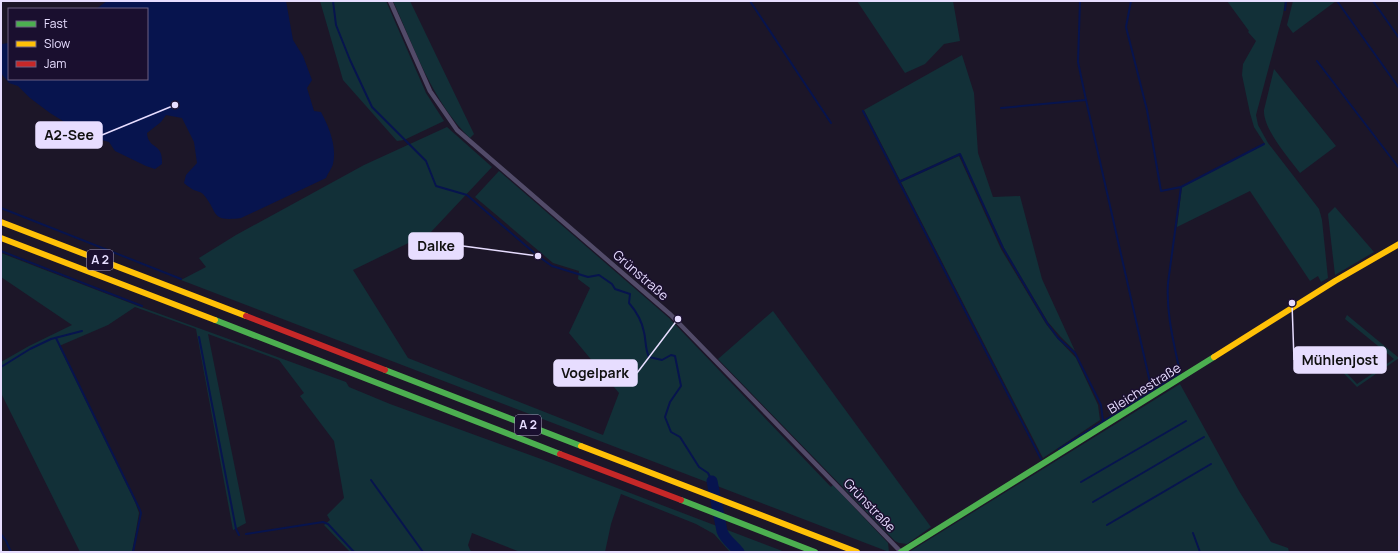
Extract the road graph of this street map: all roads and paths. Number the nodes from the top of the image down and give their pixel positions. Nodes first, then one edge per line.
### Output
1 (390, 1) edge
2 (1, 222) edge
3 (1, 238) edge
4 (1399, 244) edge
5 (815, 552) edge
6 (857, 552) edge
7 (901, 552) edge

1 - 7 street, Grünstraße
2 - 6 main road, A 2
3 - 5 main road, A 2
4 - 7 main road, Bleichestraße

